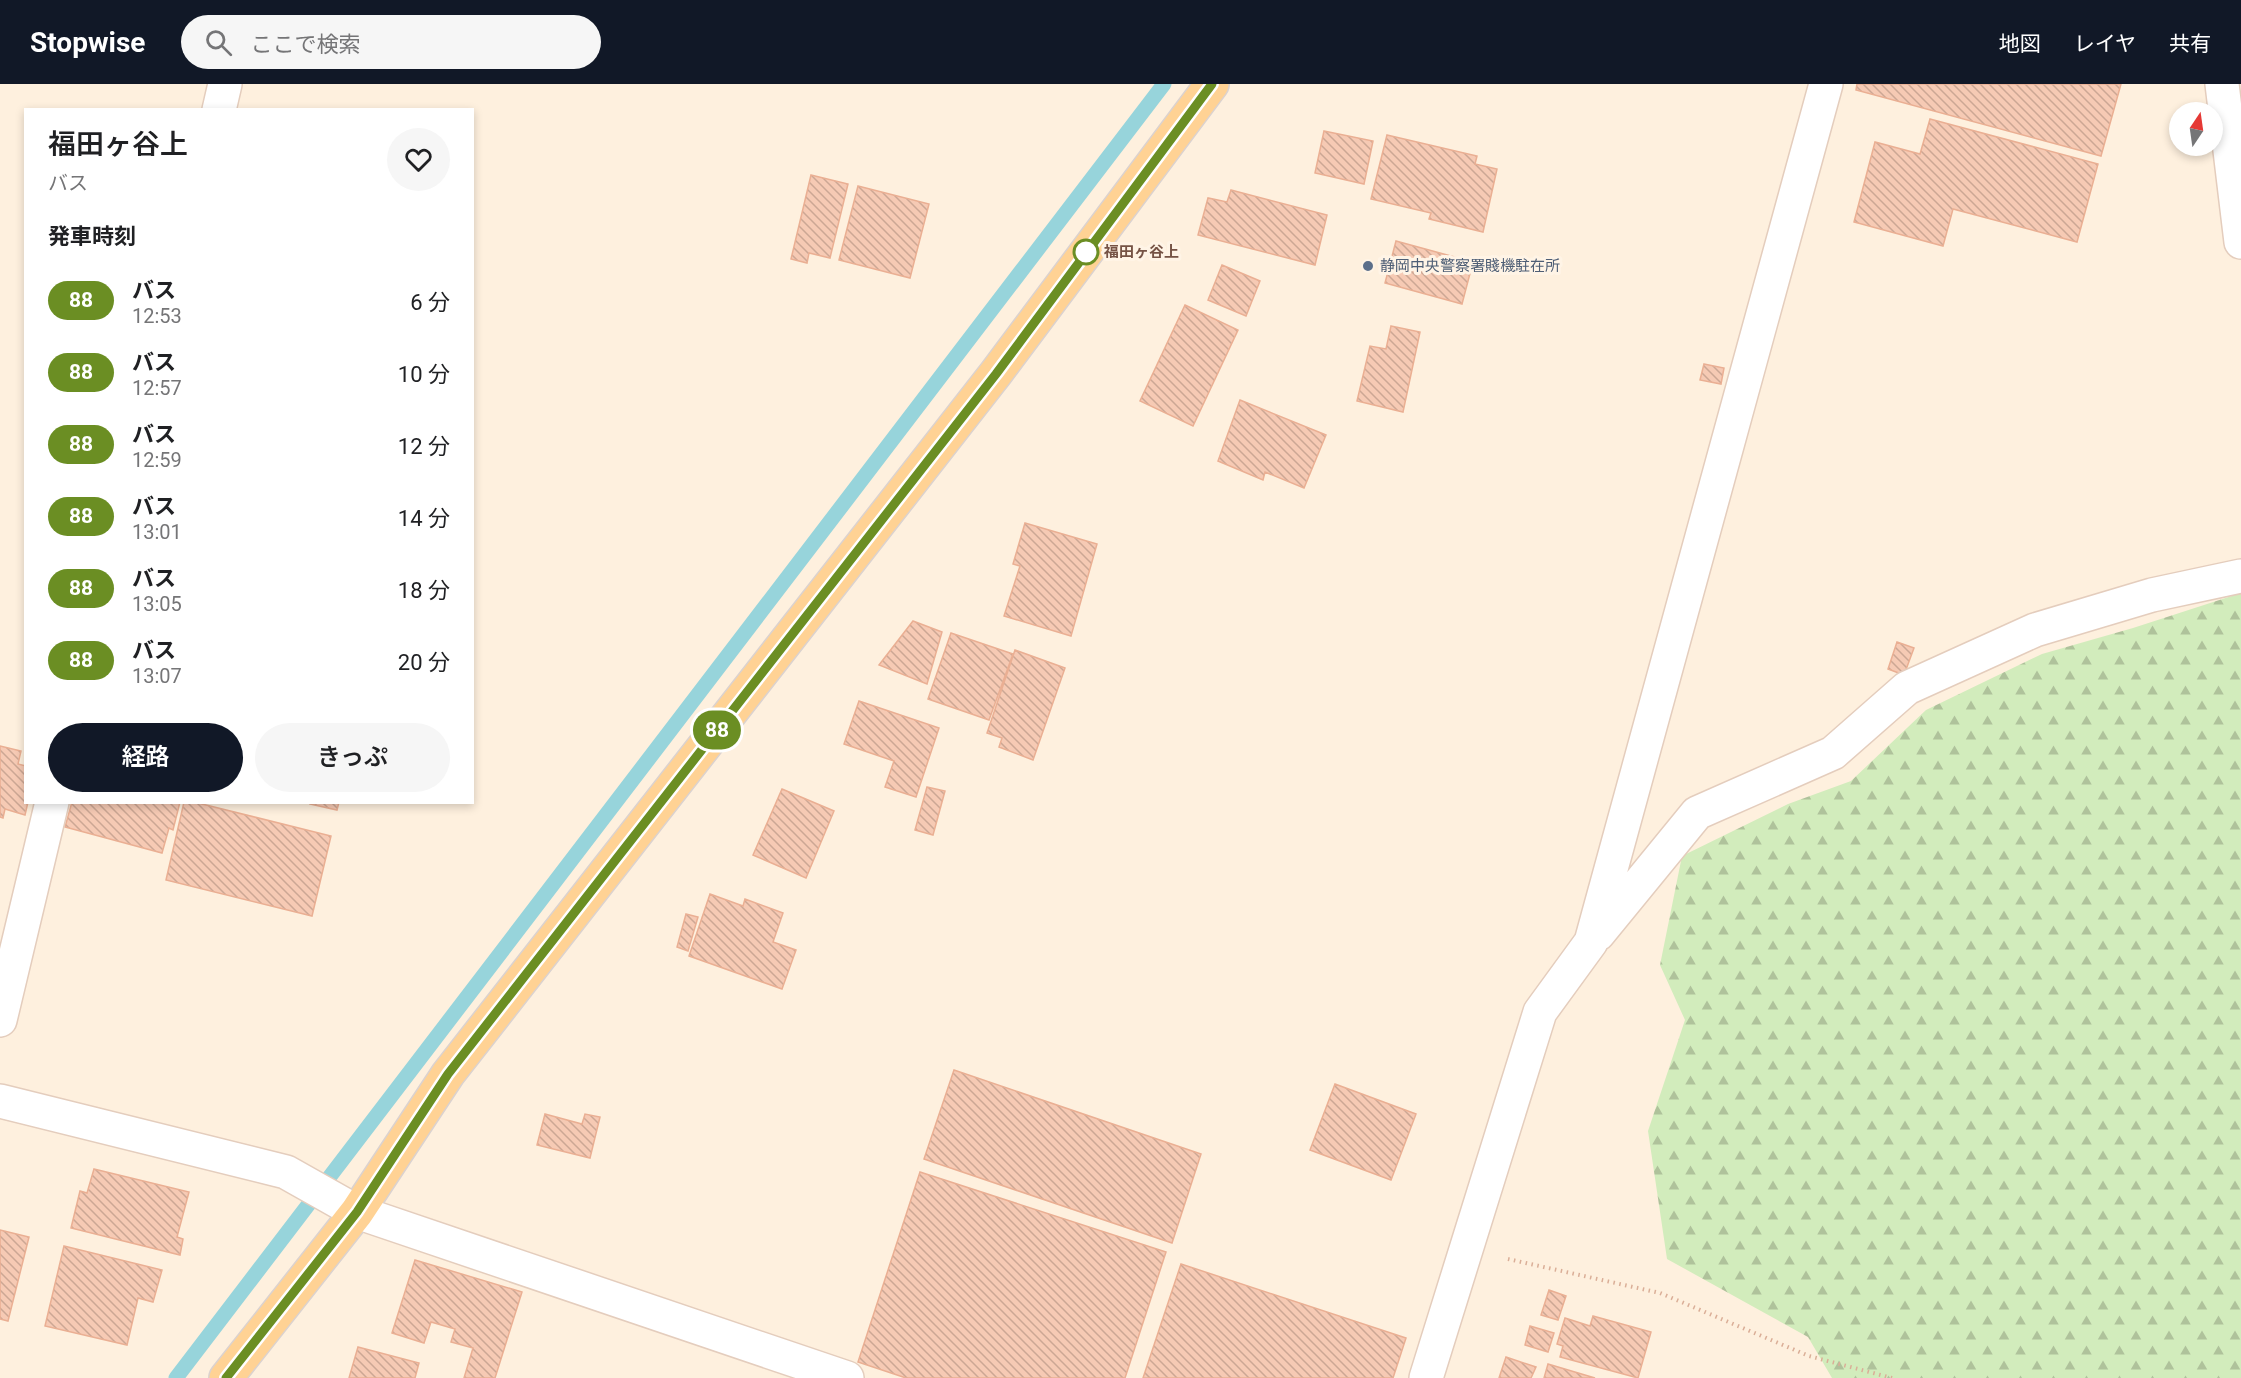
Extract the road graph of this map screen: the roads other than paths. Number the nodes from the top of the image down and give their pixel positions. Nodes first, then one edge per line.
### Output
1 (225, 84) edge
2 (1212, 84) edge
3 (1826, 84) edge
4 (2222, 84) edge
5 (219, 108) edge
6 (2241, 242) edge
7 (2241, 576) edge
8 (52, 804) edge
9 (1591, 942) junction
10 (0, 1020) edge
11 (0, 1101) edge
12 (357, 1212) junction
13 (836, 1376) edge
14 (226, 1378) edge
15 (1426, 1378) edge

1 - 5 street
2 - 12 main road
3 - 9 street
4 - 6 street
7 - 9 street
8 - 10 street
9 - 15 street
11 - 12 street
12 - 13 street
12 - 14 main road

